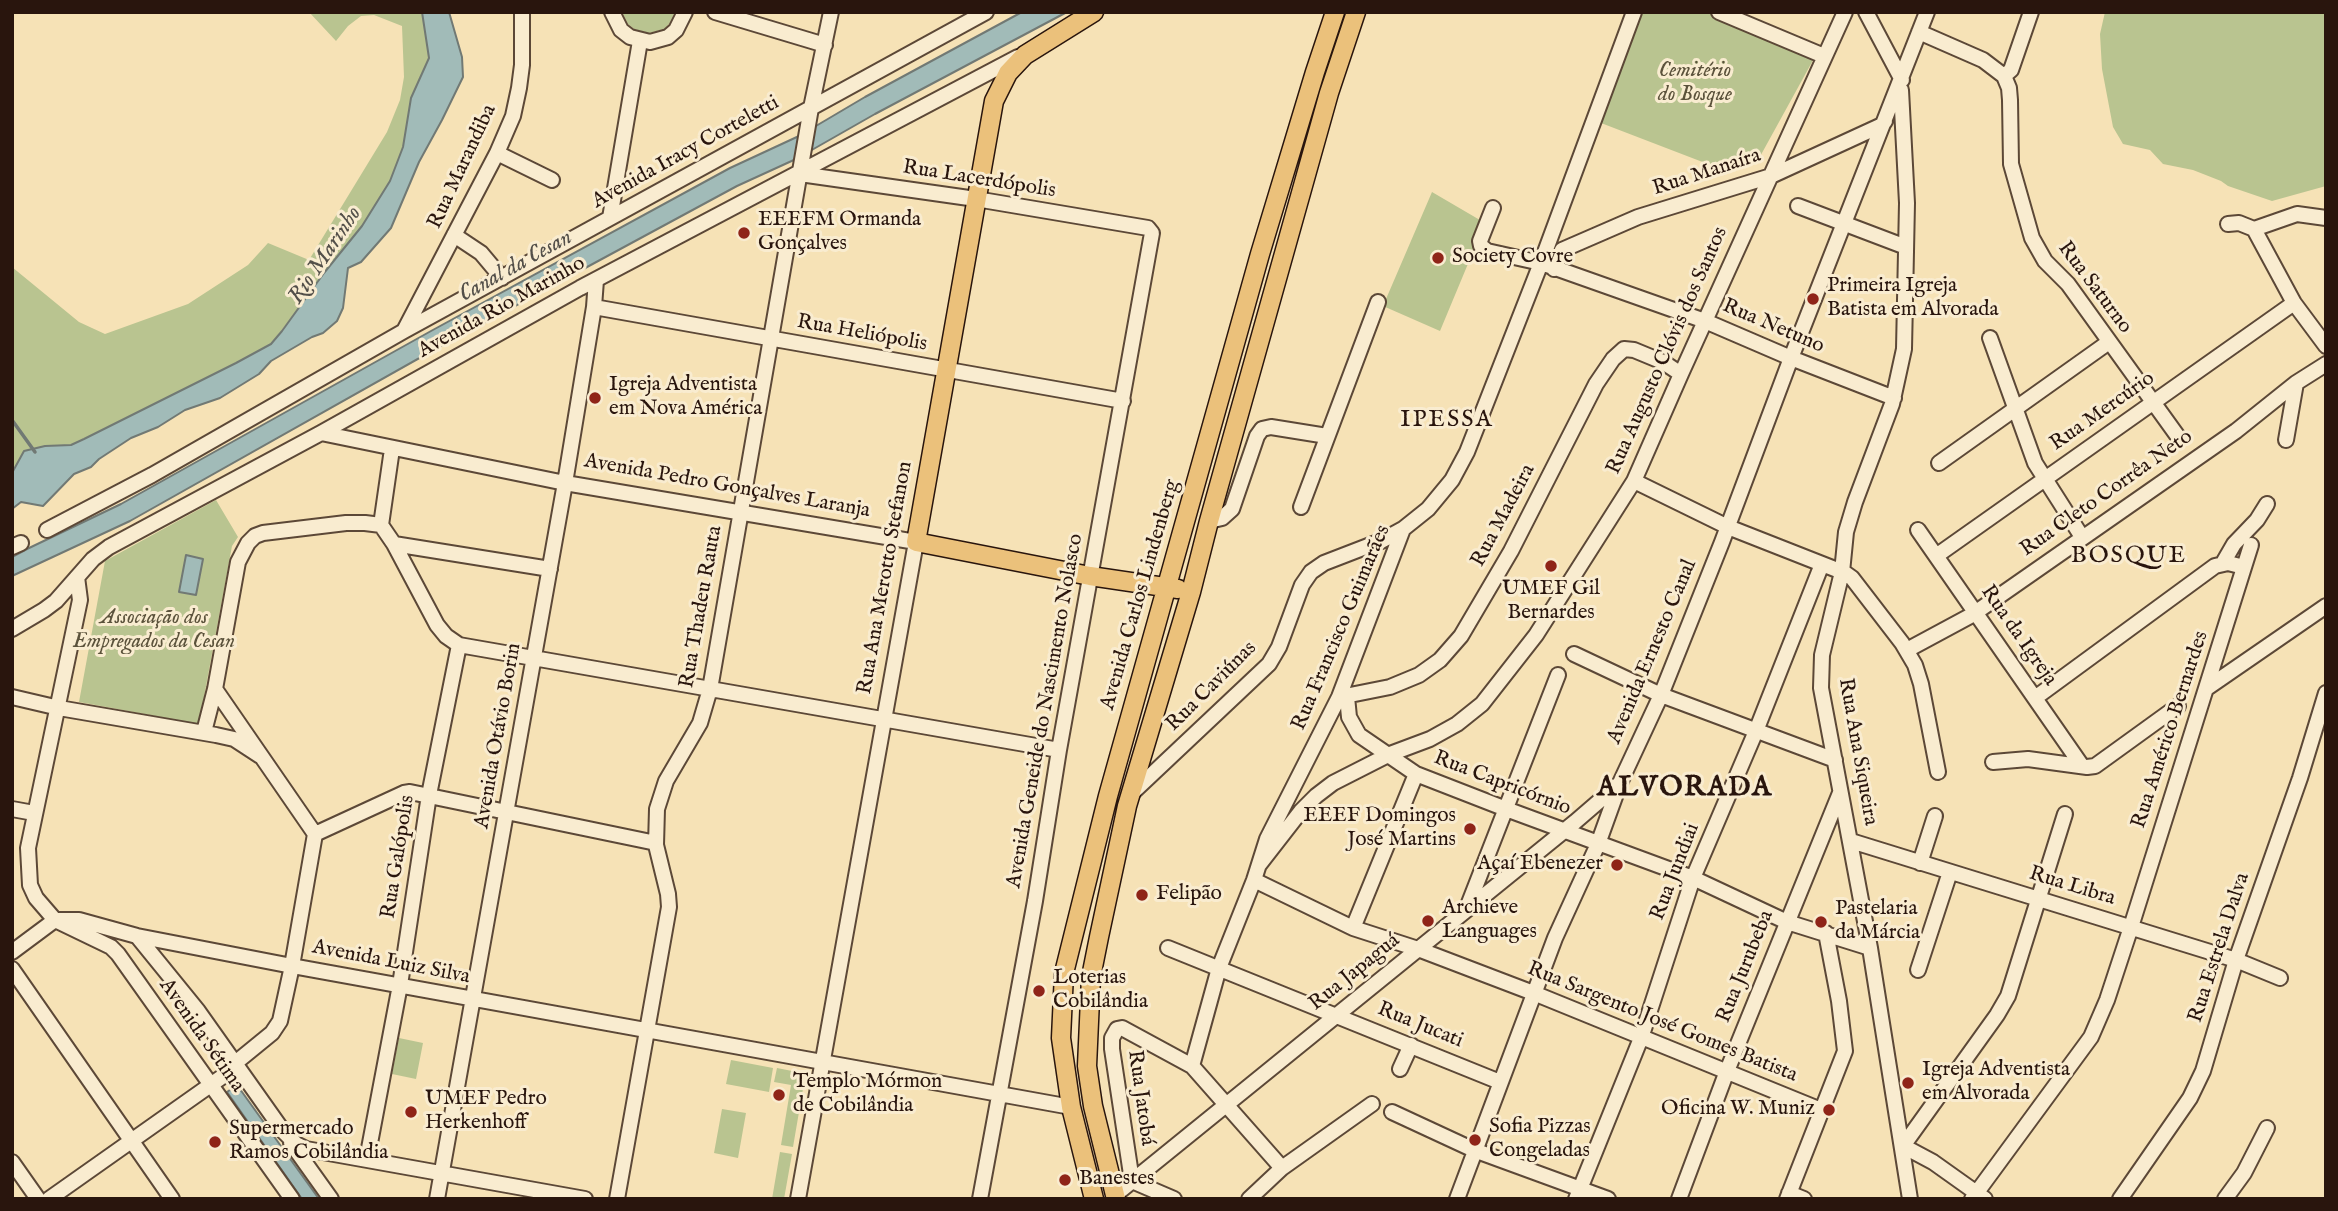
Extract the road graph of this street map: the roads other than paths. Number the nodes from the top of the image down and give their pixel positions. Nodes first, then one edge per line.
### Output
1 (522, 12) edge
2 (612, 12) edge
3 (685, 12) edge
4 (715, 12) edge
5 (831, 12) edge
6 (986, 12) edge
7 (1094, 12) edge
8 (1335, 12) edge
9 (1356, 12) edge
10 (1634, 12) edge
11 (1845, 12) edge
12 (1866, 12) edge
13 (1927, 12) edge
14 (2031, 12) edge
15 (1724, 13) edge
16 (1919, 32) junction
17 (640, 41) junction
18 (825, 46) junction
19 (1031, 51) junction
20 (1824, 56) junction
21 (2004, 76) junction
22 (1901, 79) junction
23 (811, 108) junction
24 (1892, 133) junction
25 (497, 153) junction
26 (800, 174) junction
27 (1771, 176) junction
28 (552, 180) dead end
29 (976, 199) junction
30 (1798, 206) dead end
31 (1493, 208) dead end
32 (610, 218) junction
33 (2326, 218) edge
34 (1844, 223) junction
35 (2228, 224) dead end
36 (2254, 229) junction
37 (1151, 231) joint
38 (454, 235) junction
39 (1906, 247) junction
40 (1547, 266) junction
41 (502, 278) junction
42 (596, 280) junction
43 (1378, 302) dead end
44 (2294, 303) junction
45 (594, 307) junction
46 (1705, 321) junction
47 (404, 331) junction
48 (1990, 338) dead end
49 (771, 339) junction
50 (2109, 342) junction
51 (2326, 345) edge
52 (1791, 358) junction
53 (2326, 364) edge
54 (946, 370) junction
55 (2311, 373) junction
56 (1681, 374) junction
57 (2326, 379) edge
58 (2296, 383) junction
59 (1894, 398) junction
60 (1123, 401) junction
61 (2154, 403) junction
62 (2015, 409) junction
63 (321, 433) junction
64 (1327, 436) junction
65 (2179, 438) dead end
66 (2286, 440) dead end
67 (392, 449) junction
68 (1939, 463) dead end
69 (2043, 479) junction
70 (1634, 481) junction
71 (565, 483) junction
72 (2267, 504) dead end
73 (1301, 507) dead end
74 (740, 513) junction
75 (1209, 521) junction
76 (381, 526) junction
77 (1728, 527) junction
78 (1403, 529) junction
79 (47, 530) dead end
80 (1918, 530) dead end
81 (2082, 537) junction
82 (916, 542) junction
83 (394, 544) junction
84 (2251, 545) dead end
85 (1936, 555) junction
86 (2223, 563) junction
87 (1822, 564) junction
88 (2244, 566) junction
89 (550, 569) junction
90 (1842, 572) junction
91 (1090, 576) junction
92 (77, 577) junction
93 (1168, 587) junction
94 (1191, 592) junction
95 (2326, 606) edge
96 (1976, 612) junction
97 (12, 629) edge
98 (459, 645) junction
99 (1907, 650) junction
100 (1574, 654) dead end
101 (535, 658) junction
102 (1558, 675) dead end
103 (2207, 688) junction
104 (215, 689) junction
105 (710, 689) junction
106 (2326, 693) edge
107 (1661, 695) junction
108 (12, 697) edge
109 (1343, 697) junction
110 (2035, 698) junction
111 (2178, 706) dead end
112 (59, 708) junction
113 (884, 720) junction
114 (1756, 731) junction
115 (204, 732) junction
116 (1059, 750) junction
117 (1390, 754) junction
118 (260, 756) junction
119 (1835, 760) junction
120 (1993, 762) dead end
121 (2082, 766) junction
122 (1938, 772) dead end
123 (1416, 774) junction
124 (1620, 783) junction
125 (1841, 792) junction
126 (429, 795) junction
127 (1130, 795) junction
128 (12, 809) edge
129 (1506, 809) junction
130 (507, 812) junction
131 (34, 813) junction
132 (2065, 814) dead end
133 (1936, 816) dead end
134 (1565, 830) junction
135 (315, 834) junction
136 (1851, 841) junction
137 (656, 843) junction
138 (1598, 844) junction
139 (1920, 863) junction
140 (1259, 865) junction
141 (1951, 872) junction
142 (1693, 878) junction
143 (1254, 880) junction
144 (2039, 899) junction
145 (1466, 910) junction
146 (55, 920) junction
147 (1787, 922) junction
148 (2130, 927) junction
149 (1353, 928) junction
150 (1826, 933) junction
151 (137, 936) junction
152 (1168, 948) dead end
153 (1870, 948) junction
154 (1418, 949) junction
155 (12, 952) edge
156 (2236, 960) junction
157 (292, 966) junction
158 (1219, 968) junction
159 (12, 969) edge
160 (1918, 970) dead end
161 (2280, 978) dead end
162 (400, 985) junction
163 (1536, 994) junction
164 (472, 1000) junction
165 (1336, 1016) junction
166 (648, 1030) junction
167 (1641, 1038) junction
168 (1411, 1045) junction
169 (823, 1063) junction
170 (235, 1065) junction
171 (1192, 1066) junction
172 (1399, 1069) dead end
173 (1727, 1071) junction
174 (1500, 1082) junction
175 (210, 1086) junction
176 (998, 1094) junction
177 (1372, 1104) dead end
178 (1226, 1105) junction
179 (1071, 1107) junction
180 (1821, 1110) junction
181 (1392, 1112) dead end
182 (2267, 1128) dead end
183 (132, 1142) junction
184 (1903, 1146) junction
185 (1474, 1150) junction
186 (305, 1155) junction
187 (367, 1159) junction
188 (12, 1162) edge
189 (1282, 1168) junction
190 (442, 1173) junction
191 (1132, 1181) junction
192 (1578, 1194) edge
193 (1788, 1196) edge
194 (1115, 1197) edge
195 (1978, 1197) edge
196 (38, 1199) edge
197 (49, 1199) edge
198 (172, 1199) edge
199 (292, 1199) edge
200 (331, 1199) edge
201 (437, 1199) edge
202 (585, 1199) edge
203 (617, 1199) edge
204 (798, 1199) edge
205 (980, 1199) edge
206 (1094, 1199) edge
207 (1174, 1199) edge
208 (1249, 1199) edge
209 (1457, 1199) edge
210 (1608, 1199) edge
211 (1679, 1199) edge
212 (1804, 1199) edge
213 (1910, 1199) edge
214 (2120, 1199) edge
215 (2225, 1199) edge

1 - 25 street, Rua Marandiba
2 - 17 street
3 - 17 street
4 - 18 street
5 - 18 street, Rua Thadeu Rauta
6 - 23 street, Avenida Iracy Corteletti
7 - 19 main road, Rua Ana Merotto Stefanon
8 - 93 main road, Avenida Carlos Lindenberg
9 - 75 main road
10 - 40 street, Rua Francisco Guimarães
11 - 20 street, Rua Augusto Clóvis dos Santos
12 - 22 street
13 - 16 street, Avenida Ernesto Canal
14 - 21 street
15 - 20 street
16 - 21 street
16 - 22 street, Avenida Ernesto Canal
17 - 32 street
18 - 23 street, Rua Thadeu Rauta
19 - 26 street, Avenida Rio Marinho
19 - 29 main road, Rua Ana Merotto Stefanon
20 - 27 street, Rua Augusto Clóvis dos Santos
21 - 50 street, Rua Saturno
22 - 24 street, Avenida Ernesto Canal
23 - 26 street, Rua Thadeu Rauta
23 - 32 street, Avenida Iracy Corteletti
24 - 27 street, Rua Manaíra
24 - 34 street, Avenida Ernesto Canal
24 - 39 street, Rua Ana Siqueira
25 - 28 street
25 - 38 street, Rua Marandiba
26 - 29 street, Rua Lacerdópolis
26 - 42 street, Avenida Rio Marinho
26 - 49 street, Rua Thadeu Rauta
27 - 40 street, Rua Manaíra
27 - 46 street, Rua Augusto Clóvis dos Santos
29 - 37 street, Rua Lacerdópolis
29 - 54 main road, Rua Ana Merotto Stefanon
30 - 34 street
31 - 40 street, Rua Netuno
32 - 41 street, Avenida Iracy Corteletti
33 - 36 street
34 - 39 street
34 - 52 street, Avenida Ernesto Canal
35 - 36 street
36 - 44 street
37 - 60 street, Avenida Geneide do Nascimento Nolasco
38 - 41 street
38 - 47 street, Rua Marandiba
39 - 59 street, Rua Ana Siqueira
40 - 46 street, Rua Netuno
40 - 78 street, Rua Francisco Guimarães
41 - 47 street, Avenida Iracy Corteletti
42 - 45 street, Avenida Otávio Borin
42 - 63 street, Avenida Rio Marinho
43 - 64 street
44 - 51 street
44 - 61 street, Rua Mercúrio
45 - 49 street, Rua Heliópolis
45 - 71 street, Avenida Otávio Borin
46 - 52 street, Rua Netuno
46 - 56 street, Rua Augusto Clóvis dos Santos
47 - 79 street, Avenida Iracy Corteletti
48 - 62 street
49 - 54 street, Rua Heliópolis
49 - 74 street, Rua Thadeu Rauta
50 - 61 street, Rua Saturno
50 - 62 street
52 - 59 street, Rua Netuno
52 - 77 street, Avenida Ernesto Canal
53 - 55 street, Rua Cleto Corrêa Neto
54 - 60 street, Rua Heliópolis
54 - 82 main road, Rua Ana Merotto Stefanon
55 - 57 street
55 - 58 street, Rua Cleto Corrêa Neto
56 - 70 street, Rua Augusto Clóvis dos Santos
56 - 109 street, Rua Madeira
58 - 66 street
58 - 81 street, Rua Cleto Corrêa Neto
59 - 90 street, Rua Ana Siqueira
60 - 91 street, Avenida Geneide do Nascimento Nolasco
61 - 65 street, Rua Saturno
61 - 69 street, Rua Mercúrio
62 - 68 street
62 - 69 street
63 - 67 street, Avenida Pedro Gonçalves Laranja
63 - 92 street, Avenida Rio Marinho
64 - 73 street
64 - 75 street
67 - 71 street, Avenida Pedro Gonçalves Laranja
67 - 76 street
69 - 81 street
69 - 85 street, Rua Mercúrio
70 - 77 street
70 - 117 street, Rua Augusto Clóvis dos Santos
71 - 74 street, Avenida Pedro Gonçalves Laranja
71 - 89 street, Avenida Otávio Borin
72 - 86 street
74 - 82 street, Avenida Pedro Gonçalves Laranja
74 - 105 street, Rua Thadeu Rauta
75 - 94 main road
76 - 83 street
76 - 104 street
77 - 87 street
77 - 107 street, Avenida Ernesto Canal
78 - 109 street, Rua Francisco Guimarães
78 - 127 street, Rua Caviúnas
80 - 85 street, Rua da Igreja
81 - 96 street, Rua Cleto Corrêa Neto
82 - 91 main road, Avenida Pedro Gonçalves Laranja
82 - 113 street, Rua Ana Merotto Stefanon
83 - 89 street
83 - 98 street
84 - 88 street, Rua Américo Bernardes
85 - 96 street, Rua da Igreja
86 - 88 street
86 - 110 street
87 - 90 street
87 - 114 street, Rua Jundiai
88 - 103 street, Rua Américo Bernardes
89 - 101 street, Avenida Otávio Borin
90 - 99 street
90 - 119 street, Rua Ana Siqueira
91 - 93 main road, Avenida Pedro Gonçalves Laranja
91 - 116 street, Avenida Geneide do Nascimento Nolasco
92 - 97 street, Avenida Rio Marinho
92 - 112 street
93 - 94 main road, Avenida Pedro Gonçalves Laranja
93 - 179 main road, Avenida Carlos Lindenberg
94 - 127 main road
95 - 103 street
96 - 99 street, Rua Cleto Corrêa Neto
96 - 110 street, Rua da Igreja
98 - 101 street
98 - 126 street, Rua Galópolis
99 - 122 street
100 - 107 street
101 - 105 street
101 - 130 street, Avenida Otávio Borin
102 - 129 street
103 - 148 street, Rua Américo Bernardes
104 - 115 street
104 - 118 street
105 - 113 street
105 - 137 street, Rua Thadeu Rauta
106 - 156 street, Rua Estrela Dalva
107 - 114 street
107 - 124 street, Avenida Ernesto Canal
108 - 112 street
109 - 117 street, Rua Capricórnio
109 - 140 street, Rua Francisco Guimarães
110 - 121 street, Rua da Igreja
111 - 121 street
112 - 115 street
112 - 131 street
113 - 116 street
113 - 169 street, Rua Ana Merotto Stefanon
114 - 119 street
114 - 142 street, Rua Jundiai
115 - 118 street
116 - 176 street, Avenida Geneide do Nascimento Nolasco
117 - 123 street, Rua Capricórnio
117 - 140 street, Rua Augusto Clóvis dos Santos
118 - 135 street
119 - 125 street, Rua Ana Siqueira
120 - 121 street
123 - 129 street, Rua Capricórnio
123 - 149 street
124 - 134 street, Rua Japaguá
124 - 138 street, Avenida Ernesto Canal
125 - 136 street, Rua Ana Siqueira
125 - 147 street, Rua Jurubeba
126 - 130 street
126 - 135 street
126 - 162 street, Rua Galópolis
127 - 194 main road
128 - 131 street
129 - 134 street, Rua Capricórnio
129 - 145 street
130 - 137 street
130 - 164 street, Avenida Otávio Borin
131 - 146 street
132 - 144 street
133 - 139 street
134 - 138 street, Rua Capricórnio
134 - 145 street, Rua Japaguá
135 - 157 street
136 - 139 street, Rua Libra
136 - 153 street, Rua Ana Siqueira
137 - 166 street, Rua Thadeu Rauta
138 - 142 street, Rua Capricórnio
138 - 163 street, Avenida Ernesto Canal
139 - 141 street, Rua Libra
140 - 143 street, Rua Francisco Guimarães
141 - 144 street, Rua Libra
141 - 160 street
142 - 147 street, Rua Capricórnio
142 - 167 street, Rua Jundiai
143 - 149 street, Rua Sargento José Gomes Batista
143 - 158 street, Rua Francisco Guimarães
144 - 148 street, Rua Libra
144 - 184 street
145 - 154 street, Rua Japaguá
146 - 151 street, Avenida Luiz Silva
146 - 155 street
146 - 175 street, Avenida Sétima
147 - 150 street, Rua Capricórnio
147 - 173 street, Rua Jurubeba
148 - 156 street, Rua Libra
148 - 195 street, Rua Américo Bernardes
149 - 154 street, Rua Sargento José Gomes Batista
150 - 153 street, Rua Capricórnio
150 - 180 street
151 - 157 street, Avenida Luiz Silva
151 - 170 street
152 - 158 street, Rua Jucati
153 - 184 street, Rua Ana Siqueira
154 - 163 street, Rua Sargento José Gomes Batista
154 - 165 street, Rua Japaguá
156 - 161 street, Rua Libra
156 - 214 street, Rua Estrela Dalva
157 - 162 street, Avenida Luiz Silva
157 - 170 street
158 - 165 street, Rua Jucati
158 - 171 street, Rua Francisco Guimarães
159 - 183 street
162 - 164 street, Avenida Luiz Silva
162 - 187 street, Rua Galópolis
163 - 167 street, Rua Sargento José Gomes Batista
163 - 174 street, Avenida Ernesto Canal
164 - 166 street, Avenida Luiz Silva
164 - 190 street, Avenida Otávio Borin
165 - 168 street, Rua Jucati
165 - 178 street, Rua Japaguá
166 - 169 street, Avenida Luiz Silva
166 - 203 street, Rua Thadeu Rauta
167 - 173 street, Rua Sargento José Gomes Batista
167 - 192 street, Rua Jundiai
168 - 172 street
168 - 174 street, Rua Jucati
169 - 176 street, Avenida Luiz Silva
169 - 204 street, Rua Ana Merotto Stefanon
170 - 175 street
170 - 186 street
171 - 178 street, Rua Jatobá
171 - 191 street, Rua Jatobá
173 - 180 street, Rua Sargento José Gomes Batista
173 - 211 street, Rua Jurubeba
174 - 185 street, Avenida Ernesto Canal
175 - 183 street
175 - 199 street, Avenida Sétima
176 - 179 street, Avenida Luiz Silva
176 - 205 street, Avenida Geneide do Nascimento Nolasco
177 - 189 street
178 - 189 street, Rua Jatobá
178 - 191 street, Rua Japaguá
179 - 206 main road, Avenida Carlos Lindenberg
180 - 193 street
181 - 185 street
182 - 215 street
183 - 197 street
183 - 198 street
184 - 195 street
184 - 213 street, Rua Ana Siqueira
185 - 192 street
185 - 209 street, Avenida Ernesto Canal
186 - 187 street
186 - 200 street
187 - 190 street
188 - 196 street
189 - 208 street
190 - 201 street, Avenida Otávio Borin
190 - 202 street
191 - 194 street, Rua Japaguá
191 - 207 street
192 - 210 street
193 - 212 street

